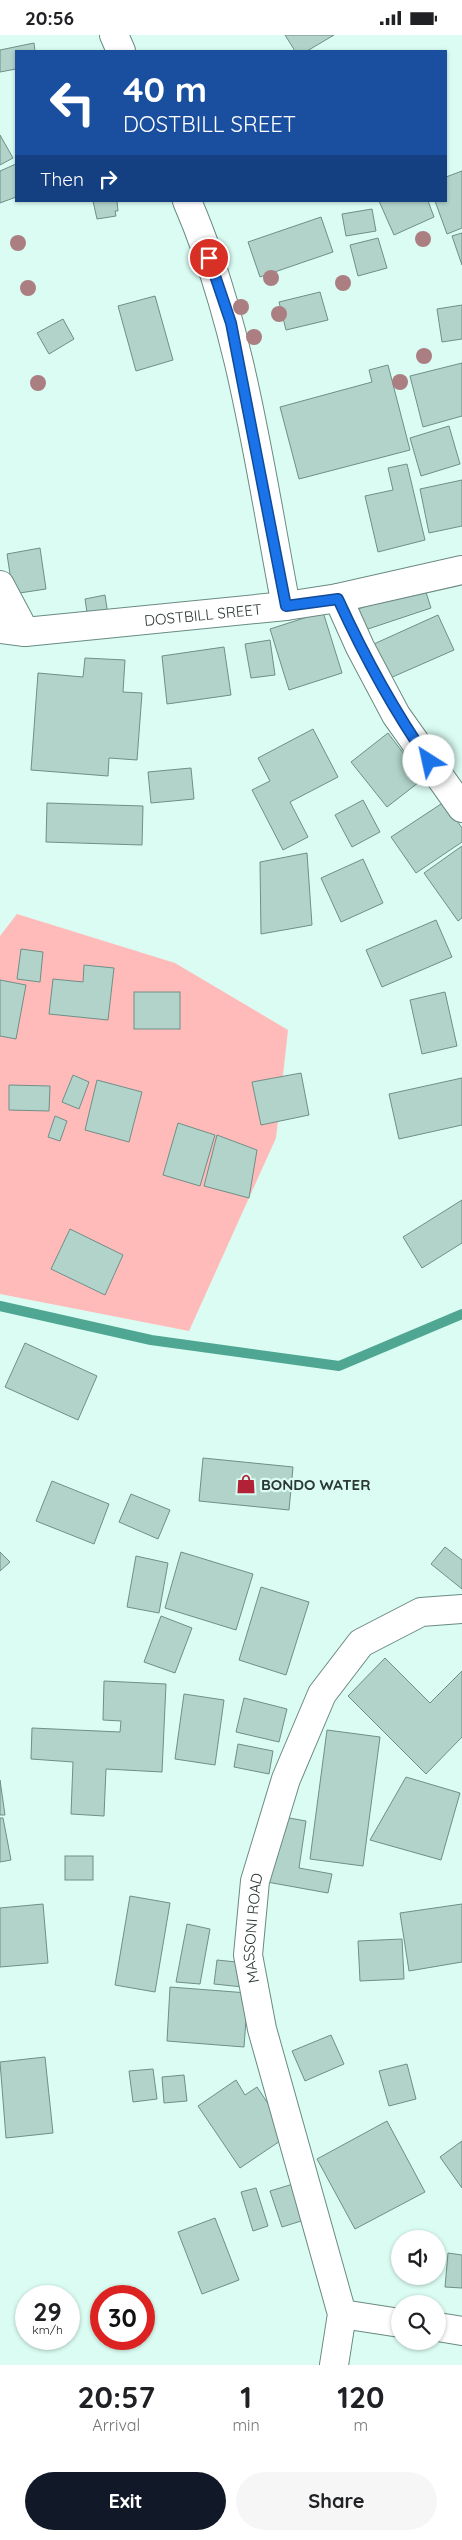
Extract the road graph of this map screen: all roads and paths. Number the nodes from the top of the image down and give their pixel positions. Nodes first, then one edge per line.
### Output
1 (114, 35) edge
2 (121, 50) edge
3 (187, 202) edge
4 (462, 570) edge
5 (0, 585) edge
6 (338, 599) junction
7 (286, 606) junction
8 (12, 631) edge
9 (462, 808) edge
10 (462, 1609) edge
11 (342, 2314) junction
12 (391, 2322) edge
13 (446, 2328) edge
14 (462, 2331) edge
15 (334, 2365) edge

1 - 2 street
3 - 7 street
4 - 6 street, DOSTBILL SREET
5 - 8 street
6 - 7 street, DOSTBILL SREET
6 - 9 street
7 - 8 street, DOSTBILL SREET
10 - 11 street, MASSONI ROAD
11 - 12 street
11 - 15 street, MASSONI ROAD
13 - 14 street

